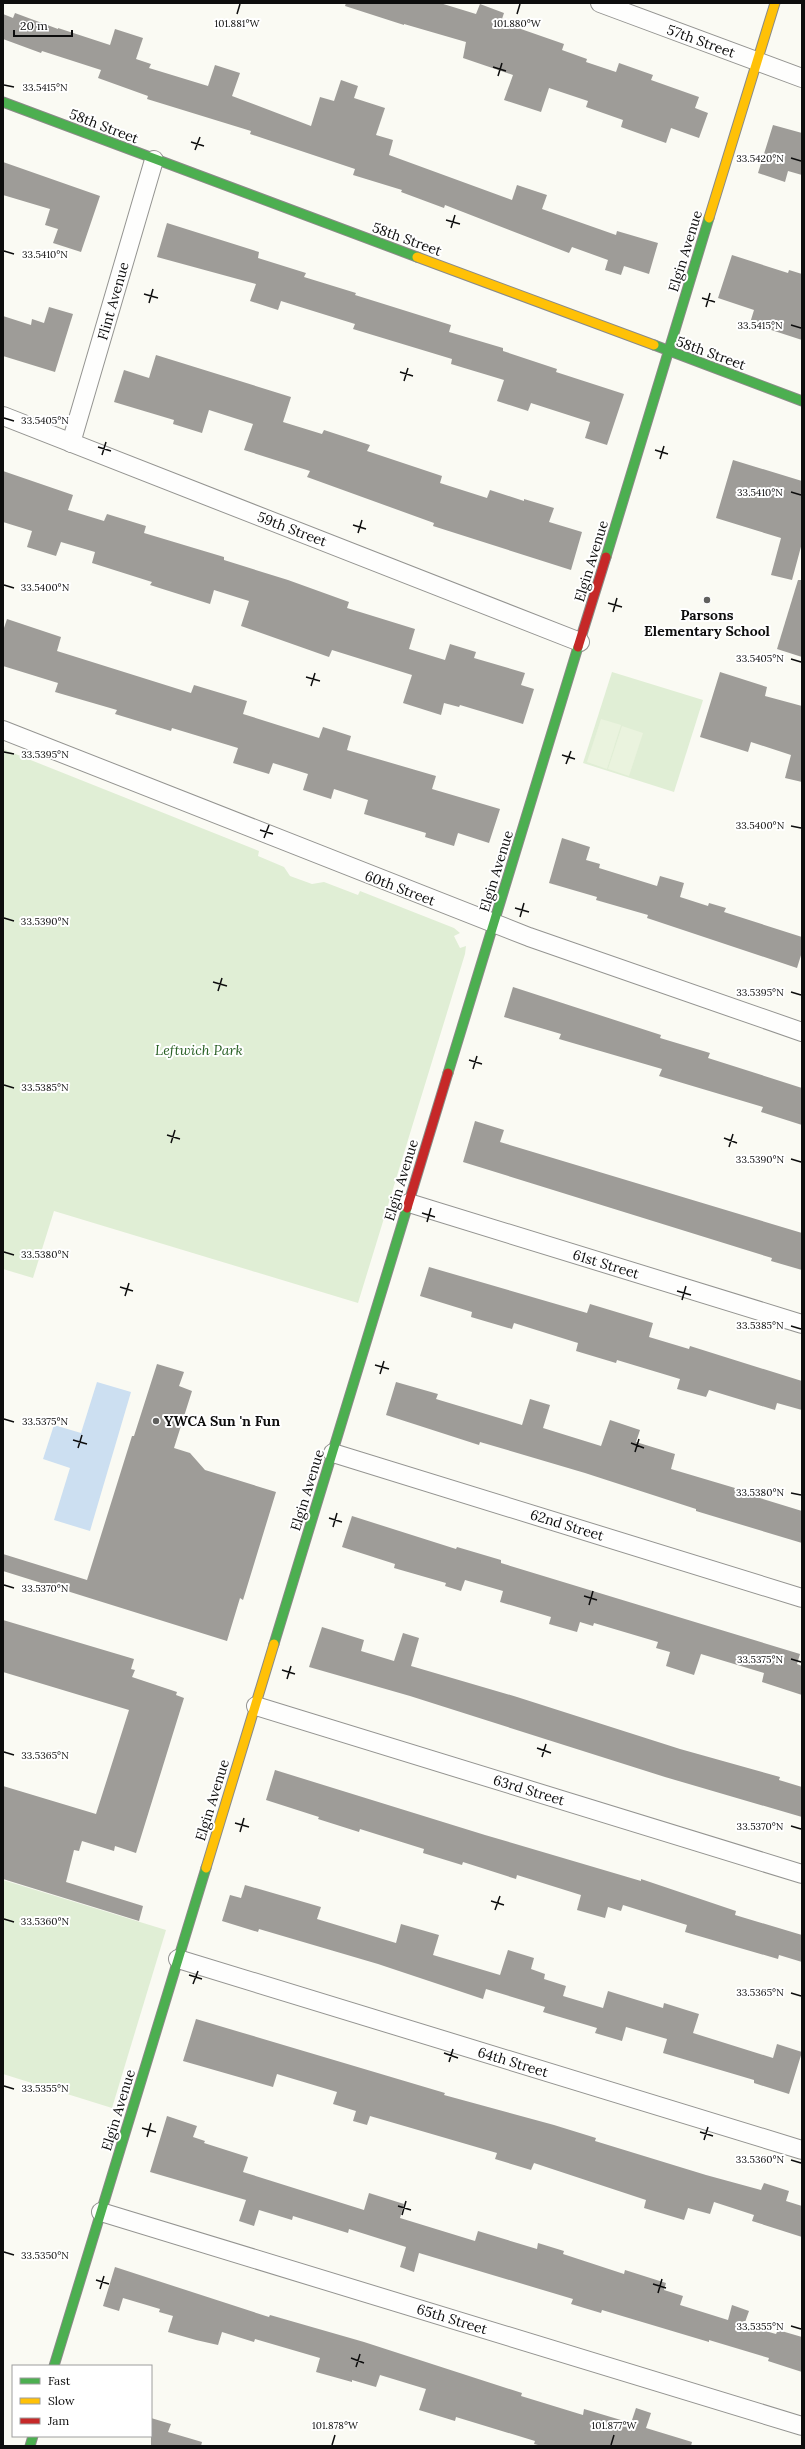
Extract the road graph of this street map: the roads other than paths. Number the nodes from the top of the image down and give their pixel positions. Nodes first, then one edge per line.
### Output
1 (600, 3) edge
2 (775, 3) edge
3 (757, 62) junction
4 (802, 78) edge
5 (3, 102) edge
6 (154, 160) junction
7 (669, 352) junction
8 (802, 401) edge
9 (3, 416) edge
10 (72, 443) junction
11 (580, 642) junction
12 (3, 730) edge
13 (494, 924) junction
14 (802, 1032) edge
15 (409, 1203) junction
16 (802, 1324) edge
17 (333, 1453) junction
18 (802, 1598) edge
19 (256, 1706) junction
20 (802, 1874) edge
21 (178, 1959) junction
22 (802, 2150) edge
23 (101, 2212) junction
24 (54, 2365) edge
25 (802, 2426) edge

1 - 3 street, 57th Street
2 - 3 street, Elgin Avenue
3 - 4 street, 57th Street
3 - 7 street, Elgin Avenue
5 - 6 street, 58th Street
6 - 7 street, 58th Street
6 - 10 street, Flint Avenue
7 - 8 street, 58th Street
7 - 11 street, Elgin Avenue
9 - 10 street, 59th Street
10 - 11 street, 59th Street
11 - 13 street, Elgin Avenue
12 - 13 street, 60th Street
13 - 14 street, 60th Street
13 - 15 street, Elgin Avenue
15 - 16 street, 61st Street
15 - 17 street, Elgin Avenue
17 - 18 street, 62nd Street
17 - 19 street, Elgin Avenue
19 - 20 street, 63rd Street
19 - 21 street, Elgin Avenue
21 - 22 street, 64th Street
21 - 23 street, Elgin Avenue
23 - 24 street, Elgin Avenue
23 - 25 street, 65th Street

